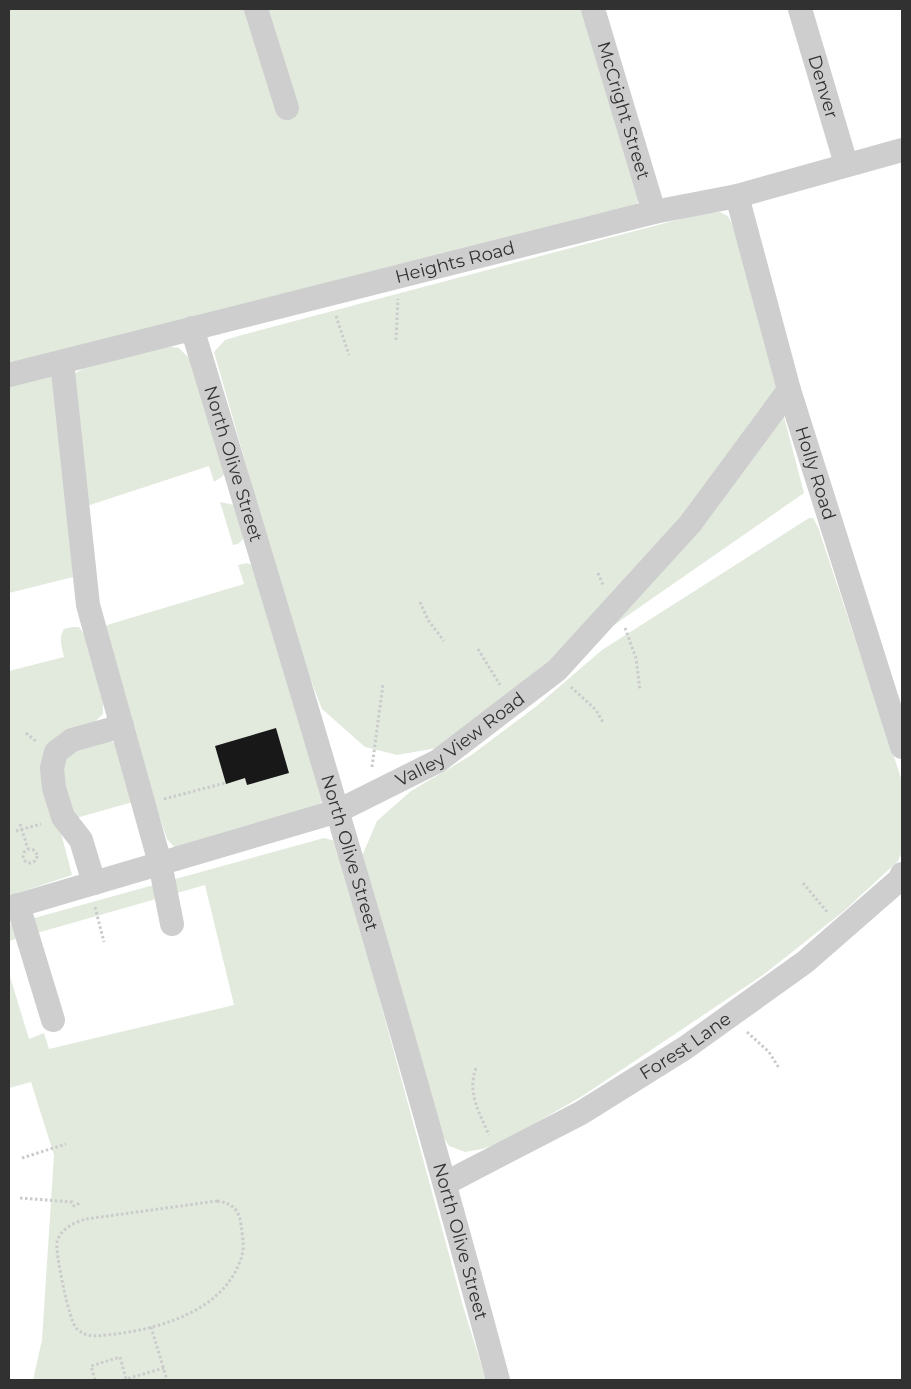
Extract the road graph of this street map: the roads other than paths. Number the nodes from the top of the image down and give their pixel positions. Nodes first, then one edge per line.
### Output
1 (256, 9) edge
2 (593, 9) edge
3 (800, 9) edge
4 (287, 108) dead end
5 (902, 150) edge
6 (846, 164) junction
7 (737, 196) junction
8 (654, 212) junction
9 (192, 328) junction
10 (62, 362) junction
11 (9, 376) edge
12 (789, 390) junction
13 (122, 726) junction
14 (902, 747) edge
15 (338, 811) junction
16 (160, 863) junction
17 (902, 874) edge
18 (91, 883) junction
19 (14, 906) edge
20 (172, 924) dead end
21 (53, 1020) dead end
22 (446, 1183) junction
23 (498, 1380) edge

1 - 4 street
2 - 8 street, McCright Street
3 - 6 street, Denver
5 - 6 street, Heights Road
6 - 7 street, Heights Road
7 - 8 street, Heights Road
7 - 12 street, Holly Road
8 - 9 street, Heights Road
9 - 10 street, Heights Road
9 - 15 street, North Olive Street
10 - 11 street, Heights Road
10 - 13 street
12 - 14 street, Holly Road
12 - 15 street, Valley View Road
13 - 16 street
13 - 18 street
15 - 16 street, Valley View Road
15 - 22 street, North Olive Street
16 - 18 street, Valley View Road
16 - 20 street
17 - 22 street, Forest Lane
18 - 19 street, Valley View Road
19 - 21 street
22 - 23 street, North Olive Street

